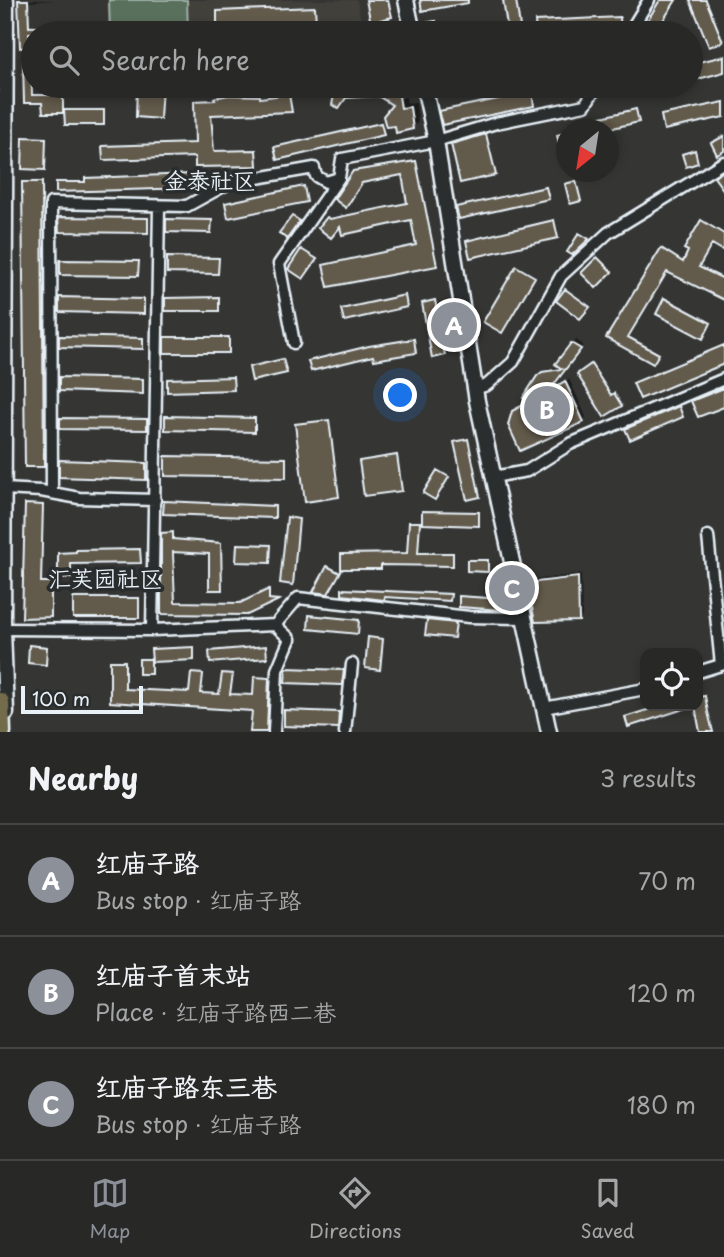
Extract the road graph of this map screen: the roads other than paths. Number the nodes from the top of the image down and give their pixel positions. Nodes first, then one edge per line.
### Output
1 (6, 0) edge
2 (406, 0) edge
3 (649, 0) edge
4 (410, 21) edge
5 (636, 21) edge
6 (427, 98) edge
7 (589, 98) edge
8 (436, 141) junction
9 (724, 162) edge
10 (339, 178) junction
11 (159, 207) junction
12 (293, 343) dead end
13 (724, 379) edge
14 (475, 389) junction
15 (493, 477) junction
16 (4, 489) junction
17 (52, 493) junction
18 (155, 500) junction
19 (708, 536) dead end
20 (2, 592) edge
21 (523, 618) junction
22 (275, 625) junction
23 (2, 629) edge
24 (152, 630) junction
25 (352, 664) dead end
26 (723, 664) edge
27 (703, 670) edge
28 (640, 690) edge
29 (0, 702) edge
30 (544, 708) junction
31 (3, 732) edge
32 (274, 732) edge
33 (345, 732) edge
34 (549, 732) edge

1 - 16 main road
2 - 4 main road
3 - 5 street
6 - 8 main road
7 - 8 street
8 - 10 street
8 - 14 main road
9 - 14 street
10 - 11 street
10 - 12 street
11 - 17 street
11 - 18 street
13 - 15 street
14 - 15 main road
15 - 21 main road
16 - 17 street
16 - 20 main road
17 - 18 street
18 - 24 street
19 - 26 street
20 - 23 main road
21 - 22 street
21 - 30 main road
22 - 24 street
22 - 32 street
23 - 24 street
23 - 31 main road
25 - 33 street
26 - 27 street
28 - 30 street
29 - 31 highway
30 - 34 main road

